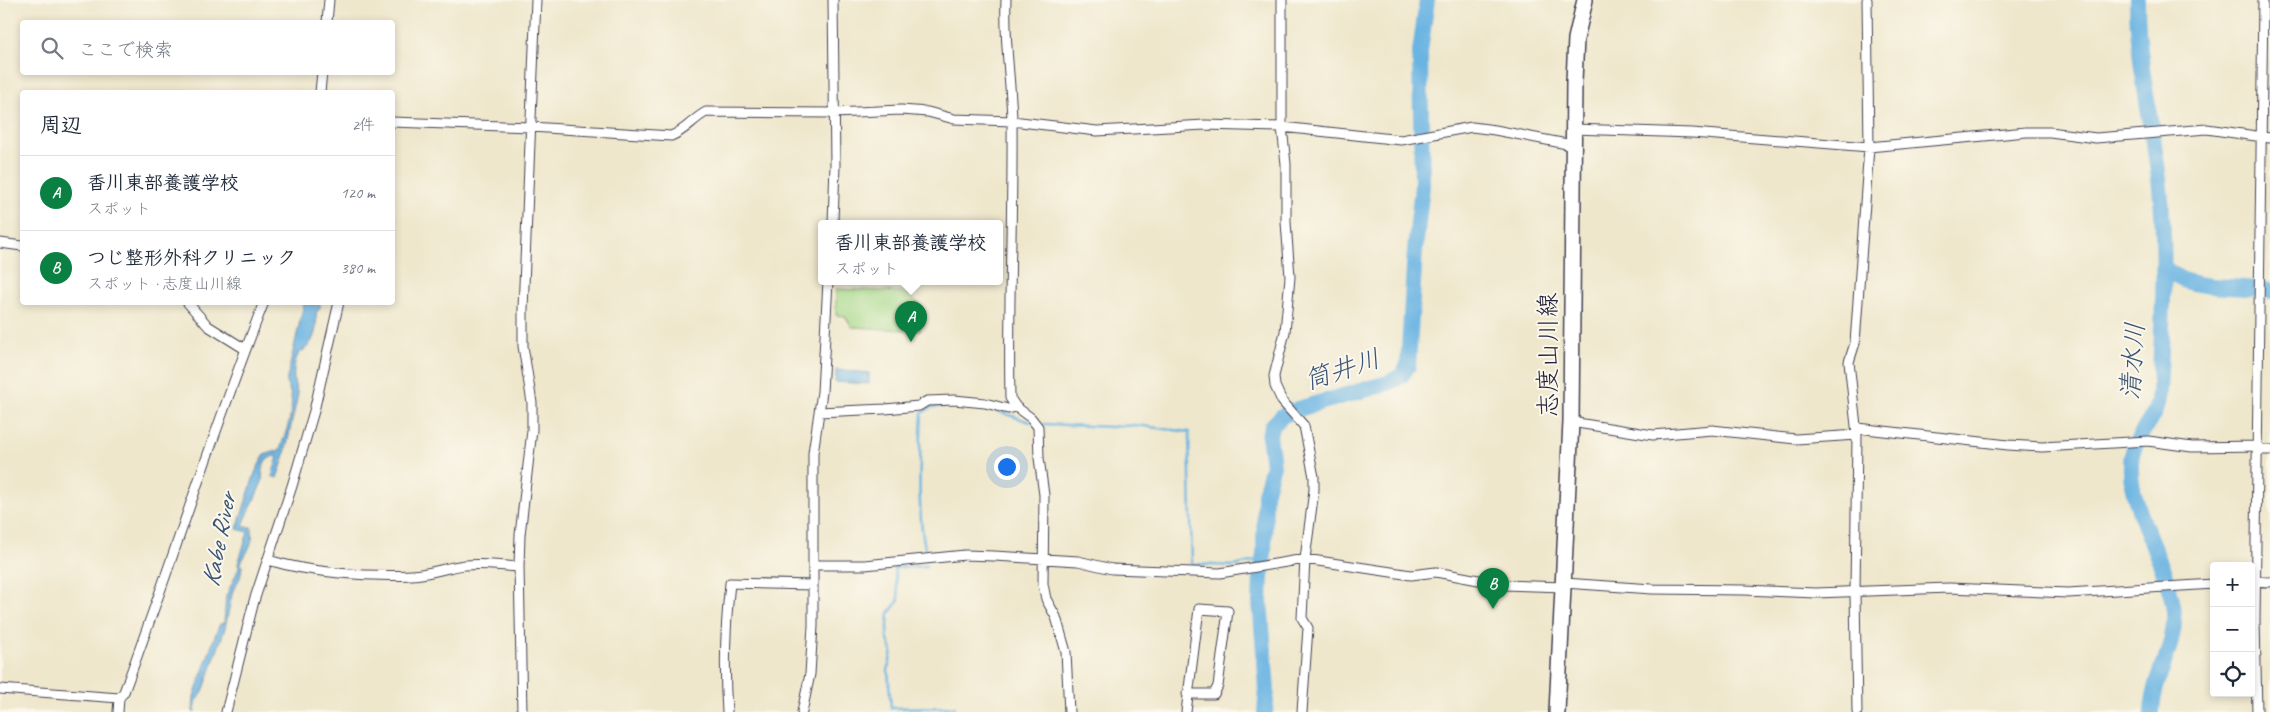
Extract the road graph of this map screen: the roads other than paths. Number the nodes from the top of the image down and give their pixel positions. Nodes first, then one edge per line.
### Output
1 (329, 0) edge
2 (536, 0) edge
3 (833, 0) edge
4 (1006, 0) edge
5 (1282, 0) edge
6 (1585, 0) edge
7 (1867, 0) edge
8 (2263, 0) edge
9 (327, 20) edge
10 (322, 75) edge
11 (320, 90) edge
12 (834, 113) junction
13 (1012, 121) junction
14 (395, 122) edge
15 (532, 127) junction
16 (1282, 127) junction
17 (1573, 129) junction
18 (2266, 138) edge
19 (1572, 145) junction
20 (1869, 147) junction
21 (833, 220) edge
22 (0, 243) edge
23 (20, 246) edge
24 (828, 285) edge
25 (190, 305) edge
26 (263, 305) edge
27 (338, 305) edge
28 (245, 348) junction
29 (1016, 407) junction
30 (819, 412) junction
31 (1571, 422) junction
32 (1857, 432) junction
33 (2258, 448) junction
34 (2270, 450) edge
35 (1043, 558) junction
36 (1304, 559) junction
37 (268, 560) junction
38 (2254, 562) edge
39 (813, 565) junction
40 (519, 567) junction
41 (2255, 581) edge
42 (2270, 582) edge
43 (2210, 584) edge
44 (813, 585) junction
45 (1564, 585) junction
46 (1855, 593) junction
47 (2254, 607) edge
48 (0, 689) edge
49 (1187, 694) junction
50 (119, 698) junction
51 (118, 712) edge
52 (226, 712) edge
53 (522, 712) edge
54 (727, 712) edge
55 (802, 712) edge
56 (1069, 712) edge
57 (1186, 712) edge
58 (1302, 712) edge
59 (1557, 712) edge
60 (1857, 712) edge
61 (2258, 712) edge

1 - 9 street
2 - 15 street
3 - 12 street
4 - 13 street
5 - 16 street
6 - 17 main road, 志度山川線
7 - 20 street
8 - 18 street
10 - 11 street
12 - 13 street
12 - 15 street
12 - 21 street
13 - 16 street
13 - 29 street
14 - 15 street
15 - 40 street
16 - 19 street
16 - 36 street
17 - 19 main road, 志度山川線
17 - 20 street
18 - 20 street
18 - 33 street
19 - 31 main road, 志度山川線
20 - 32 street
22 - 23 street
24 - 30 street
25 - 28 street
26 - 28 street
27 - 37 street
28 - 50 street
29 - 30 street
29 - 35 street
30 - 39 street
31 - 32 street
31 - 45 main road, 志度山川線
32 - 33 street
32 - 46 street
33 - 34 street
33 - 38 street
35 - 36 street
35 - 39 street
35 - 56 street
36 - 45 street
36 - 58 street
37 - 40 street
37 - 52 street
39 - 44 street
40 - 53 street
41 - 42 street
43 - 46 street
44 - 54 street
44 - 55 street
45 - 46 street
45 - 59 main road, 志度山川線
46 - 60 street
47 - 61 street
48 - 50 street
49 - 49 street
49 - 57 street
50 - 51 street

